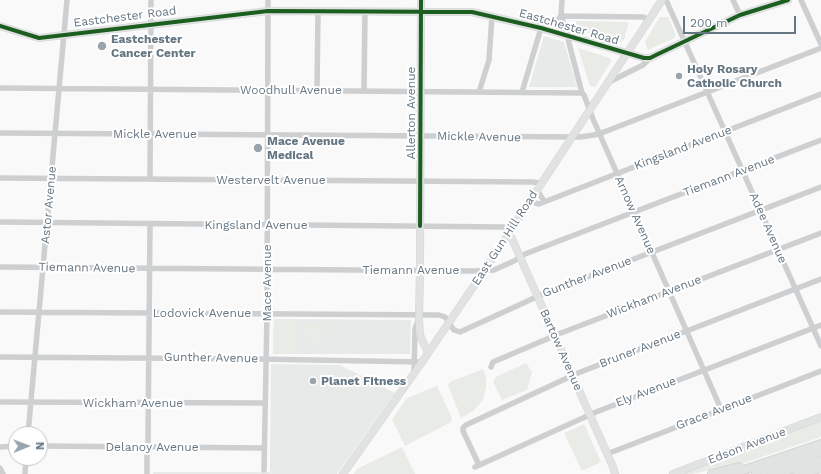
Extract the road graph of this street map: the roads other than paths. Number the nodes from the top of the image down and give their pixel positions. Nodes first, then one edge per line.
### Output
1 (67, 0) edge
2 (151, 0) edge
3 (268, 0) edge
4 (421, 0) edge
5 (562, 0) edge
6 (662, 0) edge
7 (666, 0) edge
8 (733, 0) edge
9 (788, 0) edge
10 (801, 0) edge
11 (268, 11) junction
12 (318, 11) junction
13 (365, 12) junction
14 (421, 12) junction
15 (740, 15) junction
16 (492, 16) junction
17 (561, 16) junction
18 (649, 20) junction
19 (151, 24) junction
20 (0, 26) edge
21 (541, 28) junction
22 (555, 32) junction
23 (64, 35) junction
24 (568, 35) junction
25 (685, 42) junction
26 (821, 44) edge
27 (821, 48) edge
28 (627, 54) junction
29 (650, 58) junction
30 (608, 82) junction
31 (0, 88) edge
32 (59, 89) junction
33 (151, 90) junction
34 (268, 90) junction
35 (317, 90) junction
36 (364, 91) junction
37 (421, 91) junction
38 (480, 92) junction
39 (522, 92) junction
40 (708, 92) junction
41 (582, 93) junction
42 (821, 94) edge
43 (590, 110) junction
44 (725, 131) junction
45 (0, 133) edge
46 (55, 134) junction
47 (150, 134) junction
48 (599, 134) junction
49 (267, 135) junction
50 (420, 136) junction
51 (572, 137) junction
52 (821, 140) edge
53 (743, 171) junction
54 (617, 174) junction
55 (0, 178) edge
56 (51, 178) junction
57 (150, 179) junction
58 (267, 180) junction
59 (420, 181) junction
60 (542, 183) junction
61 (821, 186) edge
62 (537, 190) junction
63 (531, 200) junction
64 (544, 201) junction
65 (760, 210) junction
66 (634, 213) junction
67 (0, 222) edge
68 (48, 223) junction
69 (150, 224) junction
70 (267, 224) junction
71 (420, 226) junction
72 (509, 232) junction
73 (821, 233) edge
74 (778, 249) junction
75 (651, 252) junction
76 (520, 258) junction
77 (0, 267) edge
78 (44, 268) junction
79 (150, 269) junction
80 (266, 269) junction
81 (420, 270) junction
82 (484, 271) junction
83 (821, 279) edge
84 (796, 289) junction
85 (669, 291) junction
86 (537, 297) junction
87 (0, 312) edge
88 (39, 312) junction
89 (149, 313) junction
90 (267, 314) junction
91 (419, 318) junction
92 (449, 322) junction
93 (821, 325) edge
94 (813, 328) junction
95 (686, 330) junction
96 (555, 336) junction
97 (821, 346) edge
98 (428, 353) junction
99 (0, 357) edge
100 (35, 357) junction
101 (149, 358) junction
102 (266, 359) junction
103 (414, 361) junction
104 (422, 362) junction
105 (491, 367) dead end
106 (704, 370) junction
107 (821, 370) edge
108 (414, 373) junction
109 (572, 375) junction
110 (0, 402) edge
111 (31, 402) junction
112 (148, 403) junction
113 (265, 403) junction
114 (721, 409) junction
115 (590, 415) junction
116 (821, 417) edge
117 (29, 426) edge
118 (821, 444) edge
119 (48, 446) edge
120 (148, 447) junction
121 (264, 448) junction
122 (821, 452) edge
123 (607, 454) junction
124 (784, 456) junction
125 (821, 461) edge
126 (477, 466) joint
127 (0, 468) edge
128 (821, 468) edge
129 (264, 470) dead end
130 (614, 470) edge
131 (3, 474) edge
132 (147, 474) edge
133 (344, 474) edge
134 (618, 474) edge
135 (673, 474) edge
136 (712, 474) edge
137 (732, 474) edge
138 (756, 474) edge
139 (772, 474) edge
140 (798, 474) edge

1 - 23 street, Astor Avenue
2 - 19 street
3 - 11 street, Mace Avenue
4 - 14 main road, Allerton Avenue
5 - 17 street, Arnow Avenue
6 - 18 main road, East Gun Hill Road
7 - 25 street, Adee Avenue
8 - 15 street
9 - 15 main road
10 - 26 street
11 - 12 main road, Eastchester Road
11 - 19 main road, Eastchester Road
11 - 34 street, Mace Avenue
12 - 13 main road, Eastchester Road
12 - 35 street
13 - 14 main road, Eastchester Road
13 - 36 street
14 - 16 main road, Eastchester Road
14 - 37 main road, Allerton Avenue
15 - 25 main road
16 - 21 main road, Eastchester Road
16 - 38 street
17 - 18 street
17 - 22 street, Arnow Avenue
17 - 24 street, Arnow Avenue
18 - 28 main road, East Gun Hill Road
19 - 23 main road, Eastchester Road
19 - 33 street
20 - 23 main road, Eastchester Road
21 - 22 main road, Eastchester Road
21 - 39 street
22 - 24 main road, Eastchester Road
23 - 32 street, Astor Avenue
24 - 28 main road, Eastchester Road
24 - 41 street, Arnow Avenue
25 - 29 main road
25 - 40 street, Adee Avenue
27 - 40 street, Mickle Avenue
28 - 29 main road, Eastchester Road
28 - 30 main road, East Gun Hill Road
29 - 30 street
30 - 43 main road, East Gun Hill Road
31 - 32 street, Woodhull Avenue
32 - 33 street, Woodhull Avenue
32 - 46 street, Astor Avenue
33 - 34 street, Woodhull Avenue
33 - 47 street
34 - 35 street, Woodhull Avenue
34 - 49 street, Mace Avenue
35 - 36 street, Woodhull Avenue
36 - 37 street, Woodhull Avenue
37 - 38 street, Woodhull Avenue
37 - 50 main road, Allerton Avenue
38 - 39 street, Woodhull Avenue
39 - 41 street, Woodhull Avenue
40 - 44 street, Adee Avenue
40 - 48 street, Mickle Avenue
41 - 43 street, Arnow Avenue
42 - 44 street, Kingsland Avenue
43 - 48 street, Arnow Avenue
43 - 51 main road, East Gun Hill Road
44 - 53 street, Adee Avenue
44 - 54 street, Kingsland Avenue
45 - 46 street, Mickle Avenue
46 - 47 street, Mickle Avenue
46 - 56 street, Astor Avenue
47 - 49 street, Mickle Avenue
47 - 57 street
48 - 51 street, Mickle Avenue
48 - 54 street, Arnow Avenue
49 - 50 street, Mickle Avenue
49 - 58 street, Mace Avenue
50 - 51 street, Mickle Avenue
50 - 59 main road, Allerton Avenue
51 - 60 main road, East Gun Hill Road
52 - 53 street, Tiemann Avenue
53 - 65 street, Adee Avenue
53 - 66 street, Tiemann Avenue
54 - 64 street, Kingsland Avenue
54 - 66 street, Arnow Avenue
55 - 56 street, Westervelt Avenue
56 - 57 street, Westervelt Avenue
56 - 68 street, Astor Avenue
57 - 58 street, Westervelt Avenue
58 - 59 street, Westervelt Avenue
58 - 70 street, Mace Avenue
59 - 60 street, Westervelt Avenue
59 - 71 main road, Allerton Avenue
60 - 62 main road, East Gun Hill Road
61 - 65 street, Gunther Avenue
62 - 63 main road, East Gun Hill Road
62 - 64 street
63 - 64 street, Kingsland Avenue
63 - 72 main road, East Gun Hill Road
65 - 74 street, Adee Avenue
65 - 75 street, Gunther Avenue
66 - 75 street, Arnow Avenue
66 - 76 street, Tiemann Avenue
67 - 68 street, Kingsland Avenue
68 - 69 street, Kingsland Avenue
68 - 78 street, Astor Avenue
69 - 70 street, Kingsland Avenue
69 - 79 street
70 - 71 street, Kingsland Avenue
70 - 80 street, Mace Avenue
71 - 72 street, Kingsland Avenue
71 - 81 main road, Allerton Avenue
72 - 76 main road, Bartow Avenue
72 - 82 main road, East Gun Hill Road
73 - 74 street, Wickham Avenue
74 - 84 street, Adee Avenue
74 - 85 street, Wickham Avenue
75 - 85 street, Arnow Avenue
75 - 86 street, Gunther Avenue
76 - 82 street, Tiemann Avenue
76 - 86 main road, Bartow Avenue
77 - 78 street, Tiemann Avenue
78 - 79 street, Tiemann Avenue
78 - 88 street, Astor Avenue
79 - 80 street, Tiemann Avenue
79 - 89 street
80 - 81 street, Tiemann Avenue
80 - 90 street, Mace Avenue
81 - 82 street, Tiemann Avenue
81 - 91 main road, Allerton Avenue
82 - 92 main road, East Gun Hill Road
83 - 84 street, Bruner Avenue
84 - 94 street, Adee Avenue
84 - 95 street, Bruner Avenue
85 - 95 street, Arnow Avenue
85 - 96 street, Wickham Avenue
86 - 92 street, Gunther Avenue
86 - 96 main road, Bartow Avenue
87 - 88 street, Lodovick Avenue
88 - 89 street, Lodovick Avenue
88 - 100 street, Astor Avenue
89 - 90 street, Lodovick Avenue
89 - 101 street
90 - 91 street, Lodovick Avenue
90 - 102 street, Mace Avenue
91 - 92 street, Lodovick Avenue
91 - 98 main road, Allerton Avenue
91 - 103 street, Allerton Avenue
92 - 98 main road, East Gun Hill Road
93 - 94 street, Ely Avenue
94 - 97 street, Adee Avenue
94 - 106 street, Ely Avenue
95 - 106 street, Arnow Avenue
95 - 109 street, Bruner Avenue
96 - 105 street, Wickham Avenue
96 - 109 main road, Bartow Avenue
98 - 104 main road, East Gun Hill Road
99 - 100 street, Gunther Avenue
100 - 101 street, Gunther Avenue
100 - 111 street, Astor Avenue
101 - 102 street, Gunther Avenue
101 - 112 street
102 - 103 street, Gunther Avenue
102 - 113 street, Mace Avenue
103 - 104 street, Gunther Avenue
103 - 108 street, Allerton Avenue
104 - 108 main road, East Gun Hill Road
106 - 114 street, Arnow Avenue
106 - 115 street, Ely Avenue
107 - 114 street, Grace Avenue
108 - 133 main road, East Gun Hill Road
109 - 115 main road, Bartow Avenue
109 - 126 street, Bruner Avenue
110 - 111 street, Wickham Avenue
111 - 112 street, Wickham Avenue
111 - 117 street, Astor Avenue
112 - 113 street, Wickham Avenue
112 - 120 street
113 - 121 street, Mace Avenue
114 - 123 street, Grace Avenue
115 - 123 main road, Bartow Avenue
115 - 126 street, Ely Avenue
116 - 135 main road, Edson Avenue
118 - 124 highway
119 - 120 street, Delanoy Avenue
120 - 121 street, Delanoy Avenue
120 - 132 street
121 - 129 street, Mace Avenue
122 - 138 highway
123 - 130 main road, Bartow Avenue
124 - 136 highway
124 - 137 highway
125 - 139 highway
127 - 131 street
128 - 140 highway
130 - 134 main road, Bartow Avenue

